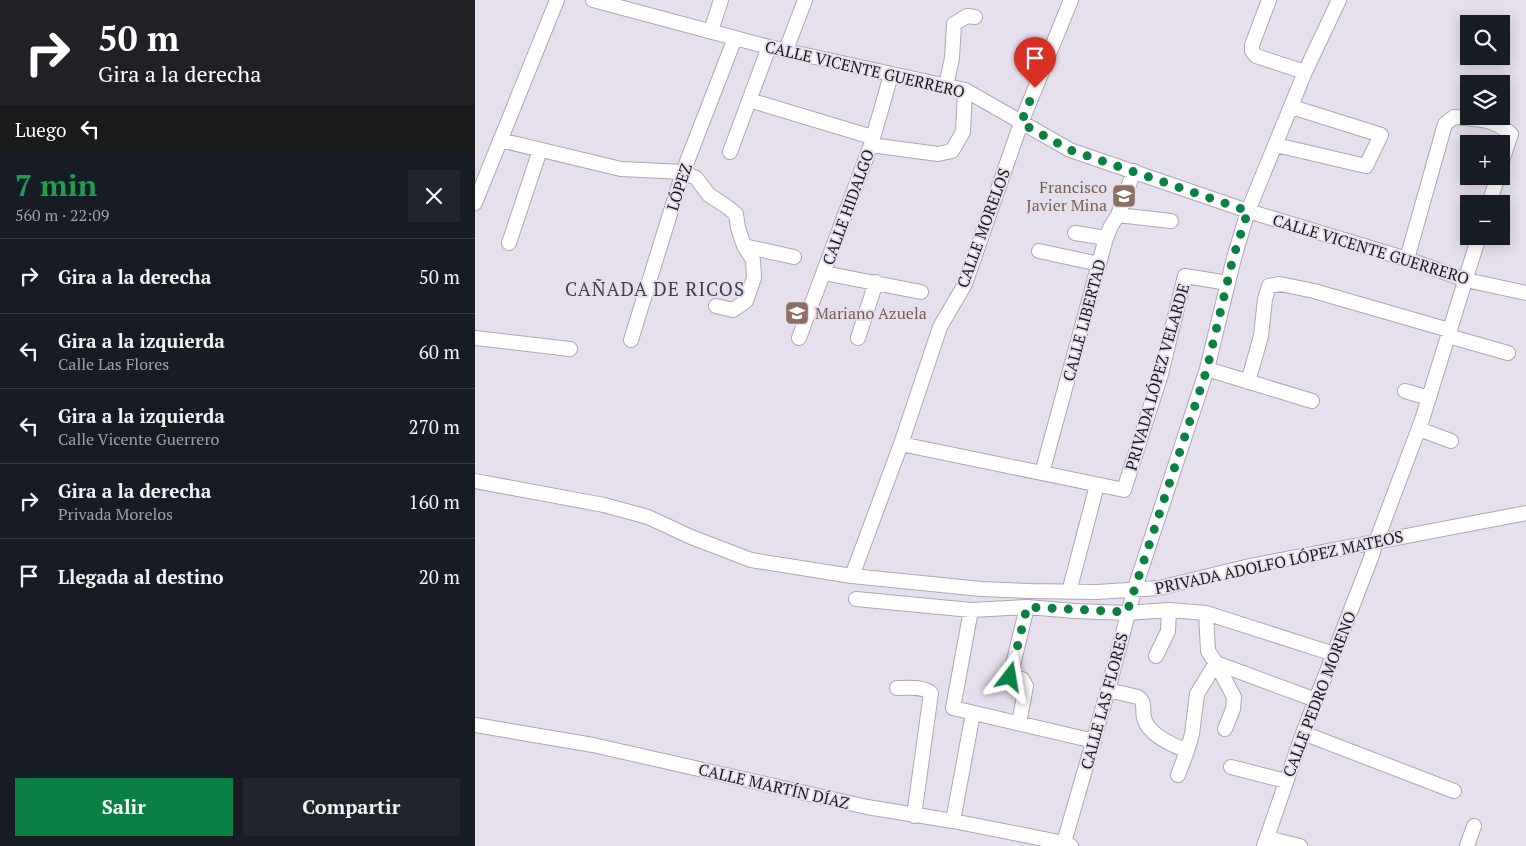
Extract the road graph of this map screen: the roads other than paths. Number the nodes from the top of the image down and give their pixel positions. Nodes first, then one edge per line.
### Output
1 (557, 0) edge
2 (721, 0) edge
3 (805, 0) edge
4 (1071, 0) edge
5 (1269, 0) edge
6 (1339, 0) edge
7 (600, 1) edge
8 (975, 17) dead end
9 (711, 31) junction
10 (735, 38) junction
11 (769, 46) junction
12 (786, 50) junction
13 (1305, 72) junction
14 (891, 75) junction
15 (946, 86) junction
16 (965, 90) junction
17 (749, 100) junction
18 (1292, 107) junction
19 (1021, 123) junction
20 (1510, 137) edge
21 (500, 140) junction
22 (872, 141) junction
23 (1276, 145) junction
24 (540, 150) junction
25 (729, 152) dead end
26 (1134, 171) junction
27 (683, 172) junction
28 (475, 203) edge
29 (1248, 211) junction
30 (1118, 215) junction
31 (1171, 221) dead end
32 (1075, 233) dead end
33 (1106, 238) junction
34 (509, 243) dead end
35 (1476, 245) edge
36 (744, 246) junction
37 (1039, 251) dead end
38 (794, 257) dead end
39 (1407, 259) junction
40 (1099, 264) junction
41 (824, 273) junction
42 (1466, 280) junction
43 (876, 282) junction
44 (1228, 283) junction
45 (921, 292) dead end
46 (1526, 293) edge
47 (716, 306) dead end
48 (1448, 333) junction
49 (475, 338) edge
50 (799, 338) dead end
51 (858, 338) dead end
52 (631, 340) dead end
53 (569, 349) dead end
54 (1507, 354) dead end
55 (1207, 369) junction
56 (1249, 382) junction
57 (1405, 391) dead end
58 (1429, 398) junction
59 (1312, 402) dead end
60 (1419, 428) junction
61 (1451, 441) dead end
62 (901, 444) junction
63 (1042, 473) junction
64 (475, 481) edge
65 (1097, 485) junction
66 (1526, 513) edge
67 (1376, 542) junction
68 (852, 576) junction
69 (1069, 592) junction
70 (1133, 593) junction
71 (856, 599) dead end
72 (1027, 607) junction
73 (971, 610) junction
74 (1169, 610) junction
75 (1128, 611) junction
76 (1205, 613) junction
77 (1334, 654) junction
78 (1156, 656) dead end
79 (1216, 663) junction
80 (897, 688) dead end
81 (1108, 690) junction
82 (1316, 700) junction
83 (973, 713) junction
84 (1019, 724) junction
85 (475, 725) edge
86 (1225, 730) dead end
87 (1303, 732) junction
88 (1094, 740) junction
89 (1187, 751) junction
90 (1231, 767) dead end
91 (1178, 775) dead end
92 (1286, 781) junction
93 (1454, 791) dead end
94 (914, 816) junction
95 (953, 821) junction
96 (1474, 826) dead end
97 (1265, 842) edge
98 (1066, 845) edge
99 (1300, 846) edge
100 (1467, 846) edge

1 - 21 street
2 - 9 street
3 - 12 street
4 - 19 street, CALLE MORELOS
5 - 13 street
6 - 13 street, CALLE LAS FLORES
7 - 9 street, CALLE VICENTE GUERRERO
8 - 15 street
9 - 10 street, CALLE VICENTE GUERRERO
10 - 11 street, CALLE VICENTE GUERRERO
10 - 27 street, LÓPEZ
11 - 12 street, CALLE VICENTE GUERRERO
11 - 17 street
12 - 14 street, CALLE VICENTE GUERRERO
13 - 18 street, CALLE LAS FLORES
14 - 15 street, CALLE VICENTE GUERRERO
14 - 22 street, CALLE HIDALGO
15 - 16 street, CALLE VICENTE GUERRERO
16 - 19 street, CALLE VICENTE GUERRERO
16 - 22 street
17 - 22 street
17 - 25 street
18 - 23 street, CALLE LAS FLORES
18 - 23 street
19 - 26 street, CALLE VICENTE GUERRERO
19 - 62 street, CALLE MORELOS
20 - 39 street
21 - 24 street
21 - 28 street
22 - 41 street, CALLE HIDALGO
23 - 29 street, CALLE LAS FLORES
24 - 27 street
24 - 34 street
26 - 29 street, CALLE VICENTE GUERRERO
26 - 30 street, CALLE LIBERTAD
27 - 36 street
27 - 52 street, LÓPEZ
29 - 39 street, CALLE VICENTE GUERRERO
29 - 44 street, CALLE LAS FLORES
30 - 31 street
30 - 33 street, CALLE LIBERTAD
32 - 33 street
33 - 40 street, CALLE LIBERTAD
35 - 42 street, CALLE PEDRO MORENO
36 - 38 street
36 - 47 street
37 - 40 street
39 - 42 street, CALLE VICENTE GUERRERO
40 - 63 street, CALLE LIBERTAD
41 - 43 street
41 - 50 street, CALLE HIDALGO
42 - 46 street, CALLE VICENTE GUERRERO
42 - 48 street, CALLE PEDRO MORENO
43 - 45 street
43 - 51 street
44 - 55 street, CALLE LAS FLORES
44 - 65 street, PRIVADA LÓPEZ VELARDE
48 - 54 street
48 - 56 street
48 - 58 street, CALLE PEDRO MORENO
49 - 53 street
55 - 56 street
55 - 70 street, CALLE LAS FLORES
56 - 59 street
57 - 58 street
58 - 60 street, CALLE PEDRO MORENO
60 - 61 street
60 - 67 street, CALLE PEDRO MORENO
62 - 63 street
62 - 68 street, CALLE MORELOS
63 - 65 street
64 - 68 street, PRIVADA ADOLFO LÓPEZ MATEOS
65 - 69 street
66 - 67 street, PRIVADA ADOLFO LÓPEZ MATEOS
67 - 70 street, PRIVADA ADOLFO LÓPEZ MATEOS
67 - 77 street, CALLE PEDRO MORENO
68 - 69 street, PRIVADA ADOLFO LÓPEZ MATEOS
69 - 70 street, PRIVADA ADOLFO LÓPEZ MATEOS
70 - 75 street, CALLE LAS FLORES
71 - 73 street
72 - 73 street
72 - 75 street
72 - 84 street
73 - 83 street
74 - 75 street
74 - 76 street
74 - 78 street
75 - 81 street, CALLE LAS FLORES
76 - 77 street
76 - 79 street
77 - 82 street, CALLE PEDRO MORENO
79 - 82 street
79 - 86 street
79 - 89 street
80 - 94 street
81 - 88 street, CALLE LAS FLORES
81 - 89 street
82 - 87 street, CALLE PEDRO MORENO
83 - 84 street
83 - 95 street
84 - 88 street
85 - 94 street, CALLE MARTÍN DÍAZ
87 - 92 street, CALLE PEDRO MORENO
87 - 93 street
88 - 98 street, CALLE LAS FLORES
89 - 91 street
90 - 92 street
92 - 97 street, CALLE PEDRO MORENO
94 - 95 street, CALLE MARTÍN DÍAZ
95 - 98 street, CALLE MARTÍN DÍAZ
96 - 100 street
97 - 99 street

